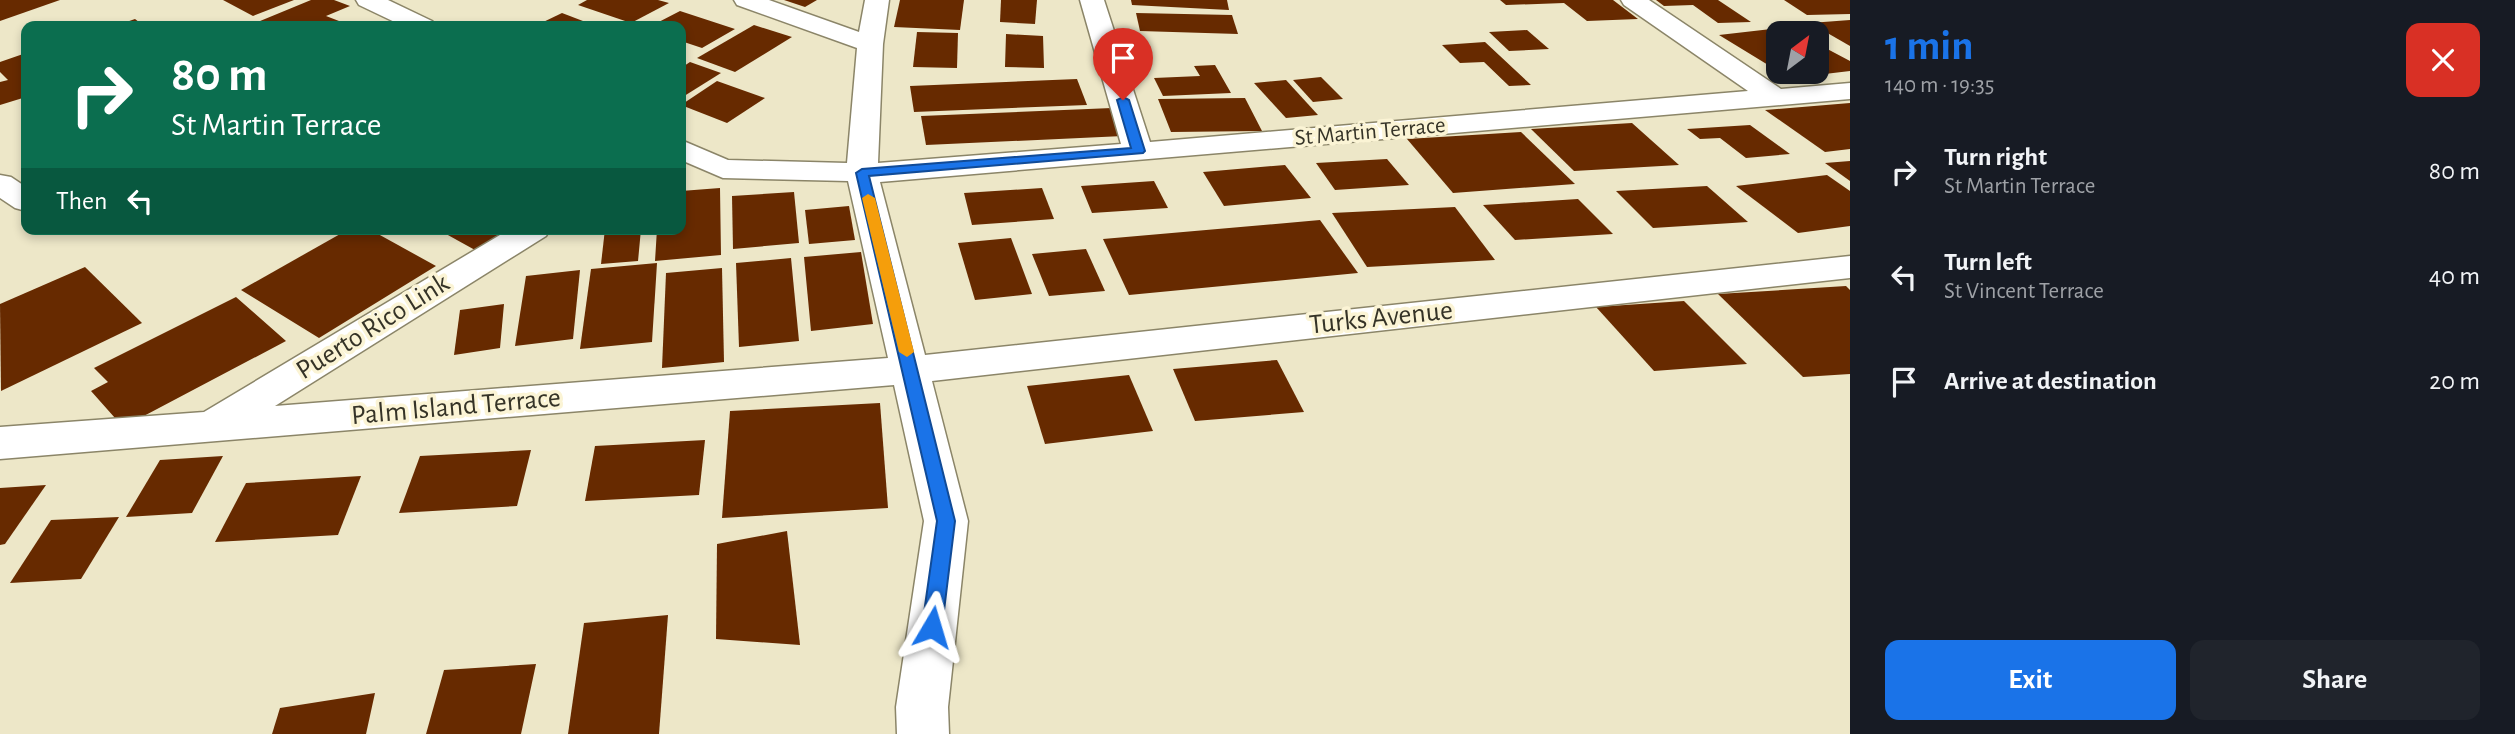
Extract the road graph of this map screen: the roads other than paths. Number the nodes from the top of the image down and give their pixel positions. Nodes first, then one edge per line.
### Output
1 (368, 0) edge
2 (746, 0) edge
3 (877, 0) edge
4 (1092, 0) edge
5 (1633, 0) edge
6 (412, 21) edge
7 (870, 44) junction
8 (1850, 91) edge
9 (1776, 98) junction
10 (686, 151) edge
11 (1138, 151) junction
12 (876, 173) junction
13 (0, 184) edge
14 (21, 198) edge
15 (524, 235) edge
16 (1850, 267) edge
17 (911, 370) junction
18 (212, 426) junction
19 (0, 443) edge
20 (913, 725) edge

1 - 6 street
2 - 7 street
3 - 7 street
4 - 11 street
5 - 9 street
7 - 12 street
8 - 9 street, St Martin Terrace
9 - 11 street, St Martin Terrace
10 - 12 street, St Martin Terrace
11 - 12 street, St Martin Terrace
12 - 17 street
13 - 14 street
15 - 18 street, Puerto Rico Link
16 - 17 street, Turks Avenue
17 - 18 street, Palm Island Terrace
17 - 20 street
18 - 19 street, Palm Island Terrace

